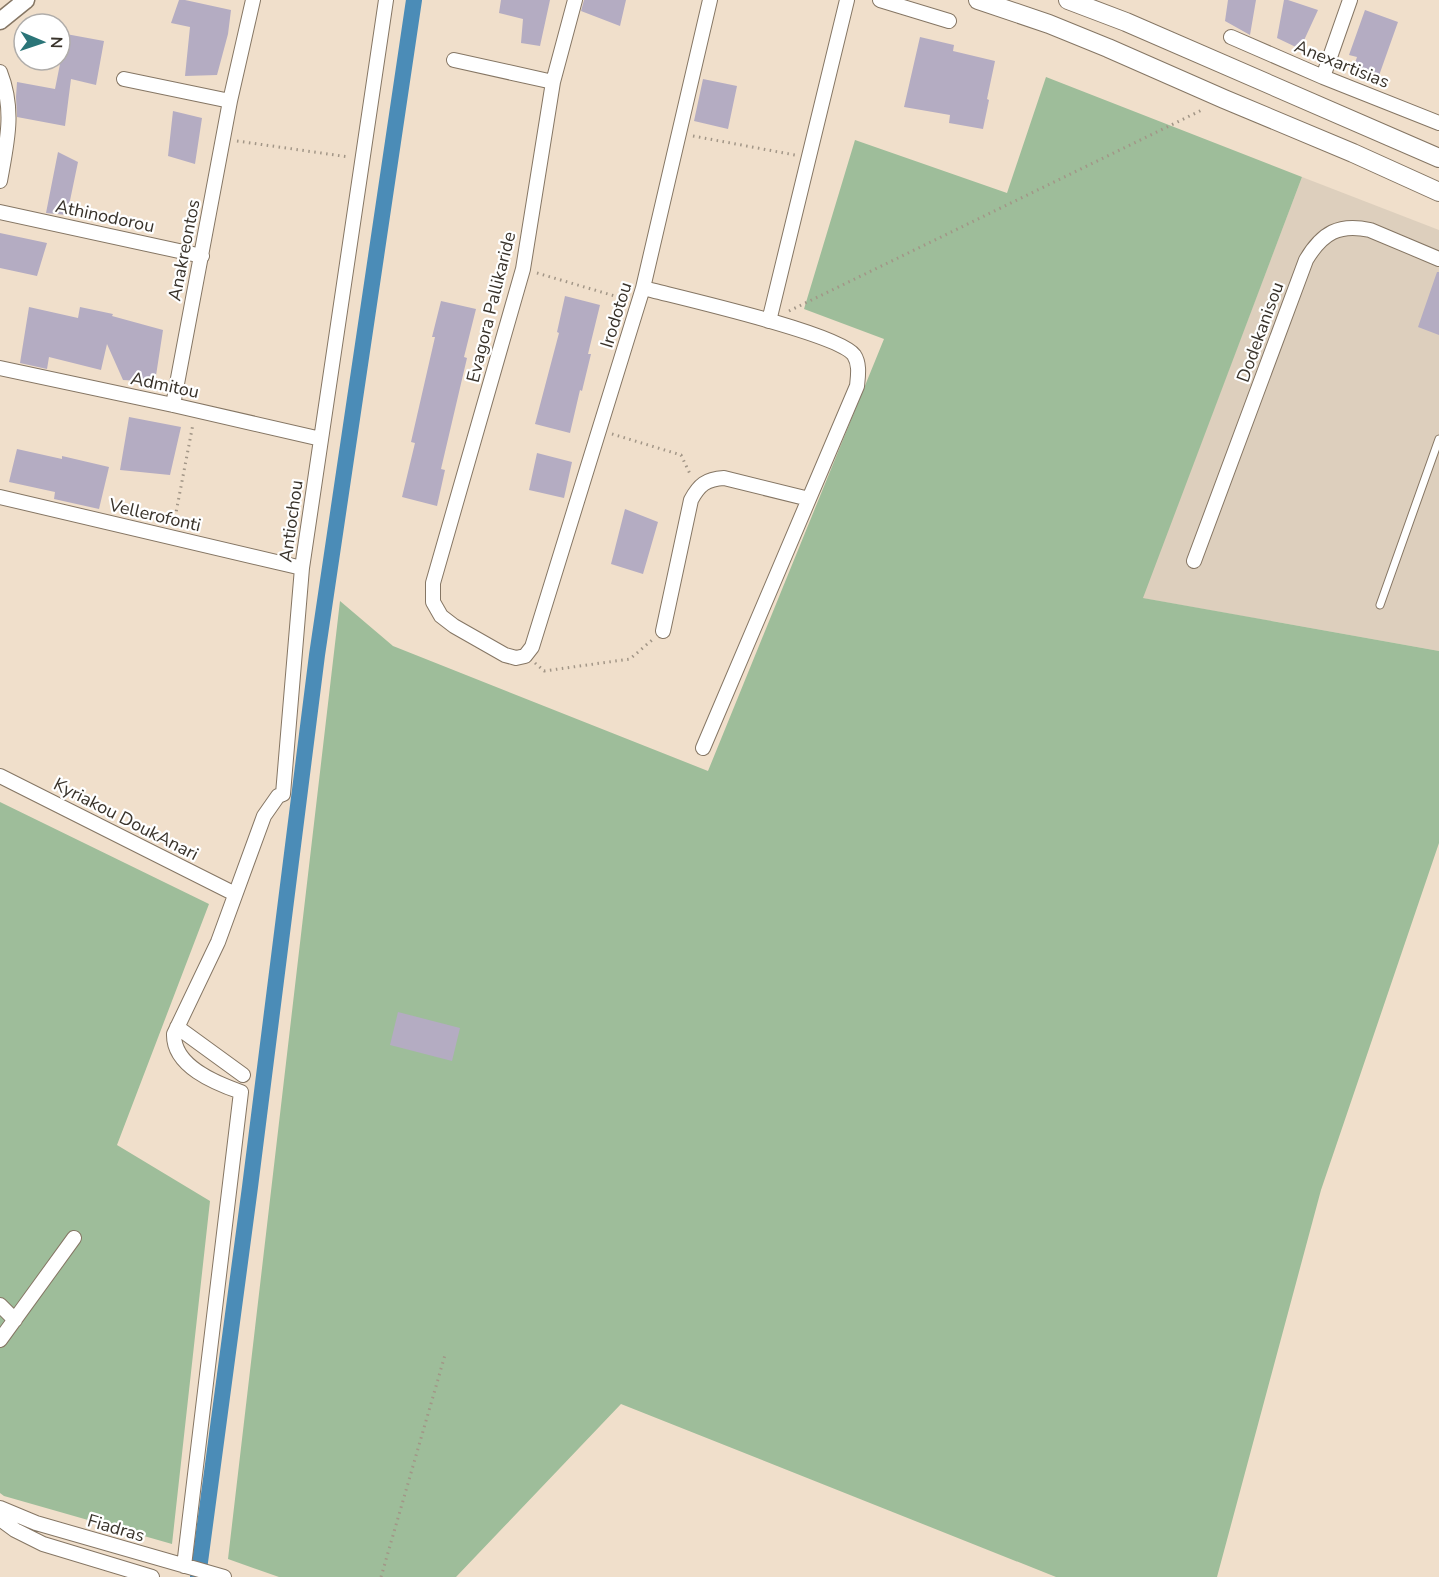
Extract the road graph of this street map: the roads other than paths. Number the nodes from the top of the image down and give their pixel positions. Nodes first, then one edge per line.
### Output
1 (26, 0) edge
2 (253, 0) edge
3 (386, 0) edge
4 (575, 0) edge
5 (710, 0) edge
6 (847, 0) edge
7 (880, 0) edge
8 (978, 0) edge
9 (1068, 0) edge
10 (1350, 0) edge
11 (0, 21) edge
12 (949, 21) dead end
13 (1231, 37) dead end
14 (454, 60) dead end
15 (0, 72) edge
16 (1323, 77) junction
17 (124, 79) dead end
18 (553, 82) junction
19 (230, 101) junction
20 (1439, 123) edge
21 (1439, 158) edge
22 (0, 181) edge
23 (1439, 192) edge
24 (0, 212) edge
25 (202, 256) junction
26 (1439, 259) edge
27 (643, 288) junction
28 (769, 321) junction
29 (0, 368) edge
30 (173, 405) junction
31 (321, 439) junction
32 (1439, 439) edge
33 (0, 497) edge
34 (809, 499) junction
35 (1194, 561) dead end
36 (302, 568) junction
37 (1380, 604) dead end
38 (663, 631) road end
39 (525, 656) joint
40 (703, 748) dead end
41 (0, 776) edge
42 (235, 894) junction
43 (177, 1027) junction
44 (243, 1075) dead end
45 (74, 1238) dead end
46 (0, 1305) edge
47 (15, 1320) junction
48 (0, 1340) edge
49 (0, 1508) edge
50 (0, 1519) edge
51 (188, 1567) junction
52 (220, 1576) edge
53 (152, 1577) edge

1 - 11 street
2 - 19 street, Anakreontos
3 - 31 street, Antiochou
4 - 18 street, Evagora Pallikaride
5 - 27 street, Irodotou
6 - 28 street
7 - 12 street
8 - 23 main road
9 - 21 main road
10 - 16 street
13 - 16 street, Anexartisias
14 - 18 street
15 - 22 street
16 - 20 street, Anexartisias
17 - 19 street
18 - 39 street, Evagora Pallikaride
19 - 25 street, Anakreontos
24 - 25 street, Athinodorou
25 - 30 street, Anakreontos
26 - 35 street, Dodekanisou
27 - 28 street
27 - 39 street, Irodotou
28 - 34 street
29 - 30 street, Admitou
30 - 31 street, Admitou
31 - 36 street, Antiochou
32 - 37 lane
33 - 36 street, Vellerofonti
34 - 38 street
34 - 40 street
36 - 42 street, Antiochou
41 - 42 street, Kyriakou DoukAnari
42 - 43 street, Antiochou
43 - 44 street
43 - 51 street
45 - 47 street
46 - 47 street
47 - 48 street
49 - 51 street, Fiadras
50 - 53 street
51 - 52 street, Fiadras

